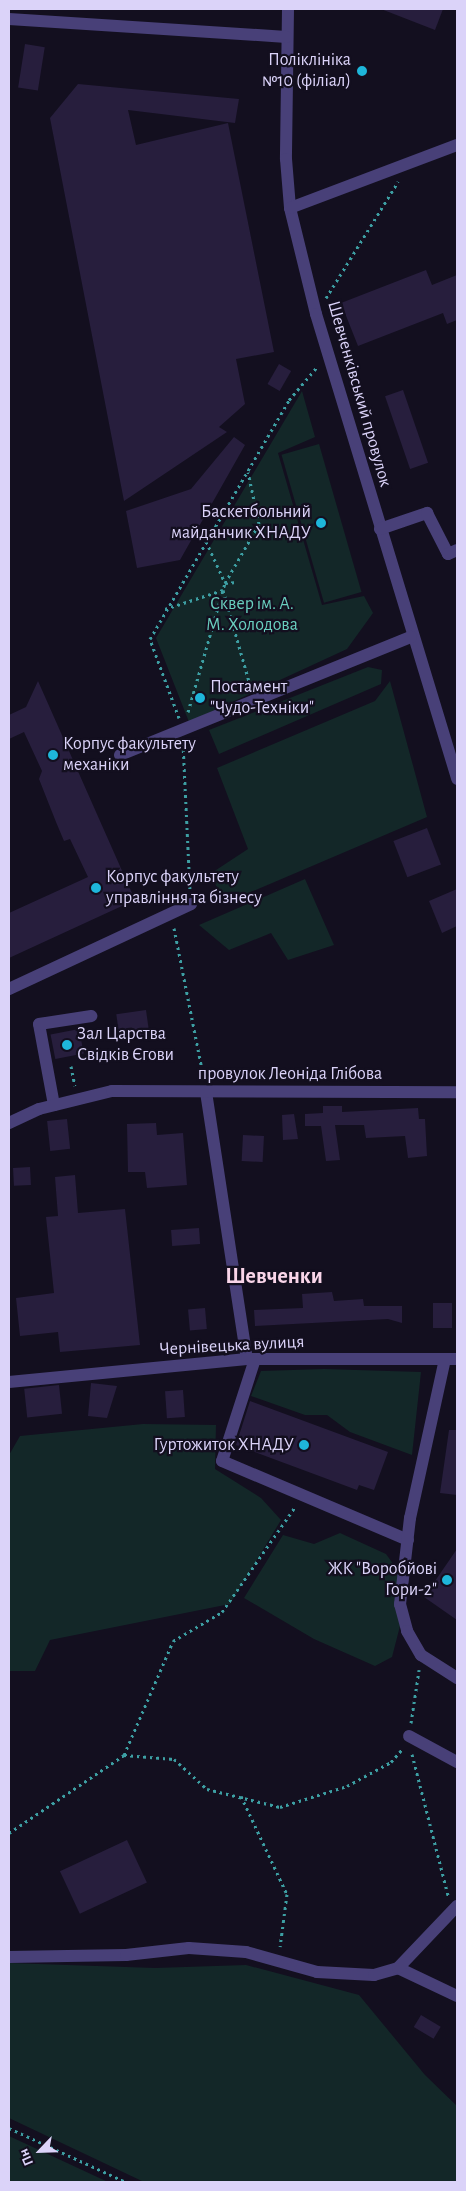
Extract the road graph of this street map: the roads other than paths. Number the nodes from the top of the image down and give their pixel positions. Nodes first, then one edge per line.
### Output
1 (288, 9) edge
2 (9, 19) edge
3 (286, 37) junction
4 (457, 145) edge
5 (290, 208) junction
6 (380, 529) junction
7 (457, 550) edge
8 (411, 637) junction
9 (120, 755) dead end
10 (457, 779) edge
11 (190, 904) road end
12 (9, 989) edge
13 (92, 1016) dead end
14 (206, 1092) junction
15 (457, 1092) edge
16 (54, 1105) junction
17 (9, 1123) edge
18 (251, 1359) junction
19 (451, 1359) edge
20 (9, 1382) edge
21 (408, 1540) junction
22 (457, 1678) edge
23 (409, 1736) road end
24 (457, 1762) edge
25 (455, 1908) edge
26 (9, 1957) edge
27 (398, 1968) junction
28 (457, 1996) edge

1 - 3 street, Шевченківський провулок
2 - 3 street
3 - 5 street, Шевченківський провулок
4 - 5 street
5 - 6 street, Шевченківський провулок
6 - 7 street
6 - 8 street, Шевченківський провулок
8 - 9 street
8 - 10 street, Шевченківський провулок
11 - 12 street
13 - 16 street
14 - 15 street, провулок Леоніда Глібова
14 - 16 street, провулок Леоніда Глібова
14 - 18 street
16 - 17 street, провулок Леоніда Глібова
18 - 19 street, Чернівецька вулиця
18 - 20 street, Чернівецька вулиця
18 - 21 street
19 - 21 street
21 - 22 street
23 - 24 street
25 - 27 street
26 - 27 street
27 - 28 street

